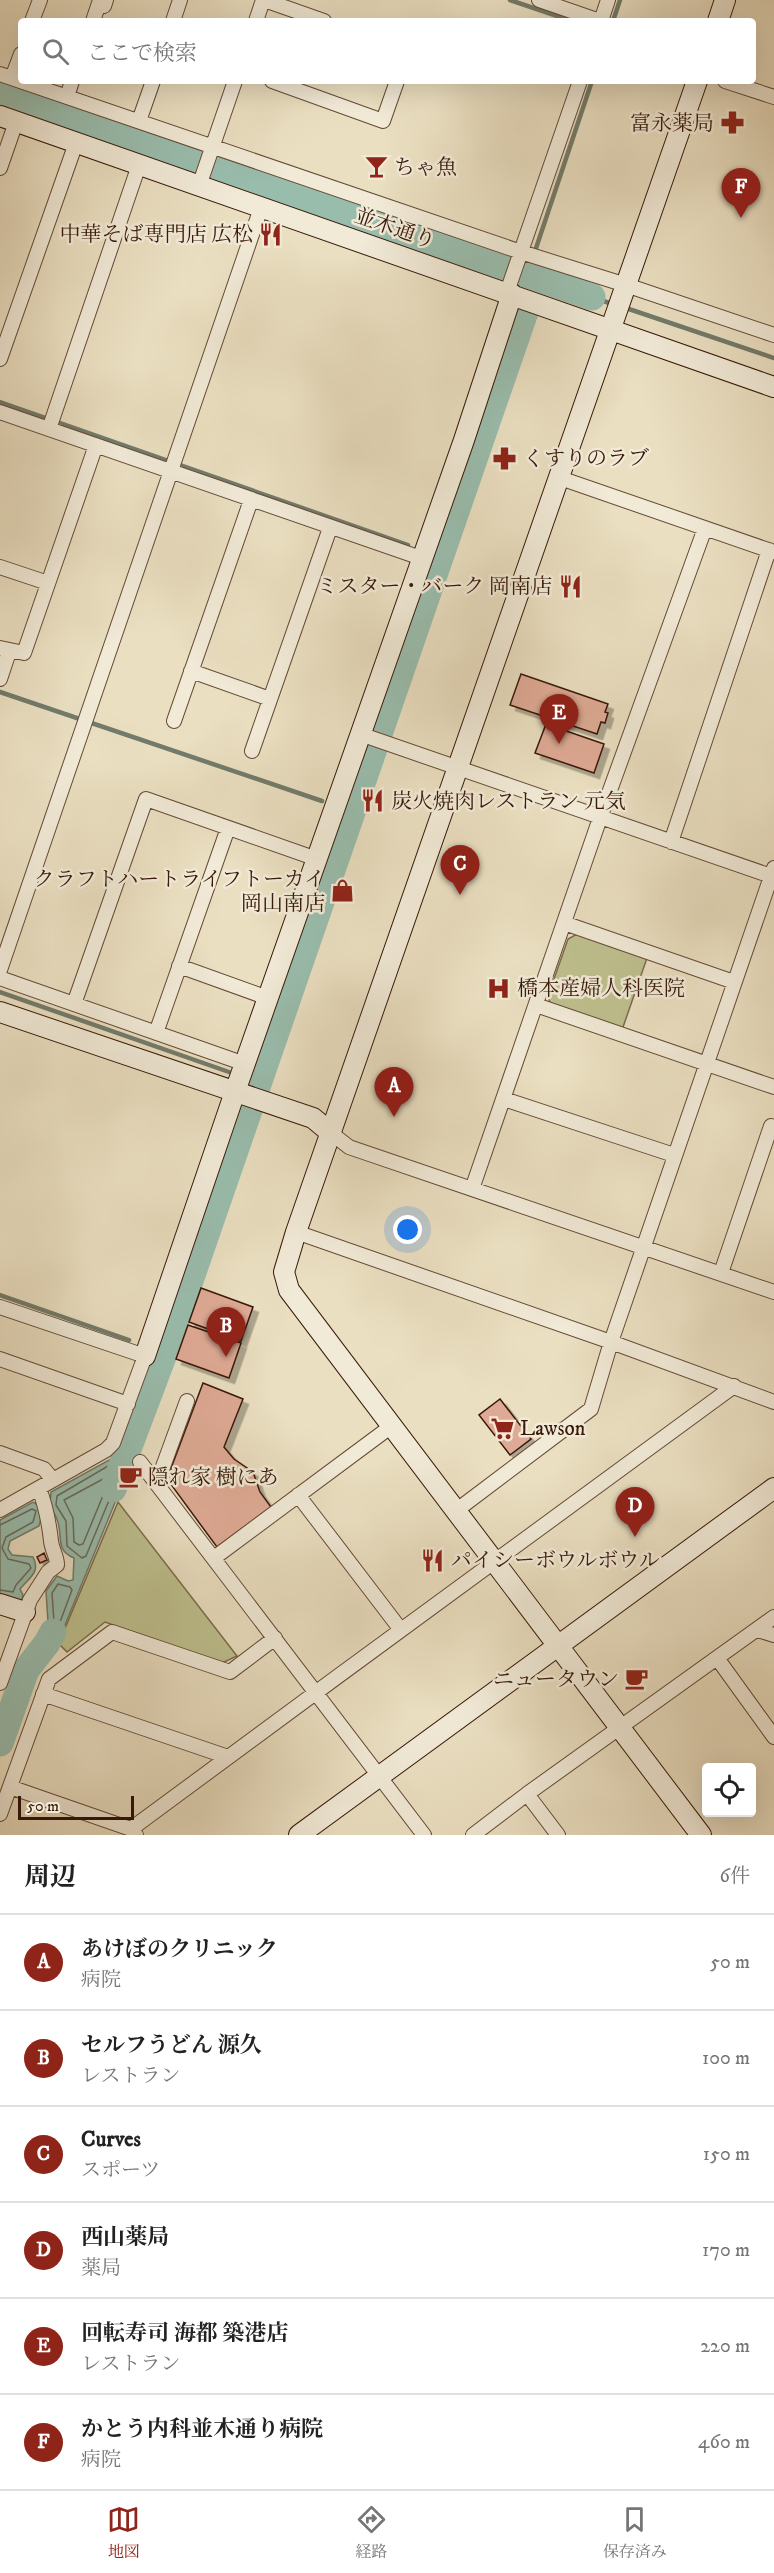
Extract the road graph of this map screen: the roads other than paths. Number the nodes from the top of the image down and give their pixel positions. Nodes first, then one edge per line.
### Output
1 (40, 0) edge
2 (106, 0) edge
3 (180, 0) edge
4 (263, 0) edge
5 (539, 0) edge
6 (608, 0) edge
7 (725, 0) edge
8 (33, 18) edge
9 (94, 18) edge
10 (174, 18) edge
11 (257, 18) edge
12 (315, 18) edge
13 (592, 18) edge
14 (602, 18) edge
15 (719, 18) edge
16 (18, 58) edge
17 (6, 76) edge
18 (29, 84) edge
19 (71, 84) edge
20 (152, 84) edge
21 (234, 84) edge
22 (280, 84) edge
23 (396, 84) edge
24 (579, 84) edge
25 (696, 84) edge
26 (734, 84) edge
27 (67, 97) junction
28 (774, 98) edge
29 (8, 119) edge
30 (139, 121) junction
31 (76, 143) junction
32 (211, 150) junction
33 (139, 165) junction
34 (0, 168) edge
35 (201, 180) junction
36 (261, 208) junction
37 (526, 256) junction
38 (510, 289) junction
39 (625, 290) junction
40 (614, 323) junction
41 (774, 336) edge
42 (0, 359) edge
43 (774, 387) edge
44 (0, 412) edge
45 (51, 422) junction
46 (96, 445) junction
47 (173, 465) junction
48 (560, 478) junction
49 (251, 500) junction
50 (330, 528) junction
51 (705, 528) junction
52 (772, 551) edge
53 (421, 558) junction
54 (0, 567) edge
55 (48, 584) junction
56 (5, 650) edge
57 (191, 671) junction
58 (0, 679) edge
59 (270, 699) junction
60 (174, 721) dead end
61 (372, 738) junction
62 (252, 752) dead end
63 (458, 768) junction
64 (600, 818) junction
65 (228, 828) junction
66 (671, 842) junction
67 (317, 859) junction
68 (773, 874) edge
69 (564, 923) junction
70 (180, 966) junction
71 (0, 970) edge
72 (0, 978) edge
73 (734, 982) junction
74 (268, 998) junction
75 (74, 1004) junction
76 (536, 1005) junction
77 (0, 1012) edge
78 (156, 1033) junction
79 (245, 1064) junction
80 (705, 1064) junction
81 (774, 1087) edge
82 (246, 1095) junction
83 (504, 1099) junction
84 (773, 1123) edge
85 (331, 1133) junction
86 (674, 1155) junction
87 (472, 1189) junction
88 (296, 1232) junction
89 (644, 1248) junction
90 (721, 1273) junction
91 (774, 1292) edge
92 (0, 1307) edge
93 (611, 1342) junction
94 (145, 1356) junction
95 (0, 1359) edge
96 (734, 1386) junction
97 (187, 1401) dead end
98 (774, 1402) edge
99 (128, 1404) junction
100 (393, 1425) junction
101 (0, 1453) edge
102 (140, 1462) dead end
103 (53, 1480) junction
104 (156, 1483) junction
105 (39, 1488) junction
106 (774, 1488) edge
107 (298, 1495) junction
108 (0, 1510) edge
109 (457, 1510) junction
110 (214, 1558) junction
111 (496, 1563) junction
112 (0, 1604) edge
113 (25, 1612) junction
114 (774, 1617) edge
115 (401, 1630) junction
116 (758, 1630) junction
117 (774, 1635) edge
118 (275, 1638) junction
119 (560, 1646) junction
120 (717, 1658) junction
121 (0, 1681) edge
122 (314, 1692) junction
123 (43, 1694) junction
124 (621, 1727) junction
125 (774, 1737) edge
126 (228, 1757) junction
127 (378, 1777) junction
128 (10, 1787) junction
129 (527, 1794) junction
130 (0, 1814) edge
131 (134, 1832) edge
132 (299, 1835) edge
133 (424, 1835) edge
134 (473, 1835) edge
135 (558, 1835) edge
136 (701, 1835) edge

1 - 8 street
2 - 9 street
3 - 10 street
4 - 11 street
4 - 12 street
5 - 13 street
6 - 14 street
7 - 15 street
16 - 17 street
18 - 27 street
19 - 27 street
20 - 30 street
21 - 32 street
22 - 23 street
24 - 37 street
25 - 39 street
26 - 28 street
27 - 30 street
29 - 31 street, 並木通り
29 - 34 street
30 - 32 street
31 - 33 street, 並木通り
31 - 42 street
32 - 35 street
32 - 37 street
33 - 35 street, 並木通り
33 - 45 street
35 - 36 street, 並木通り
36 - 38 street, 並木通り
36 - 47 street
37 - 38 street
37 - 39 street
38 - 40 street, 並木通り
38 - 53 street
39 - 40 street
39 - 41 street
40 - 43 street, 並木通り
40 - 48 street
44 - 45 street
45 - 46 street
46 - 47 street
46 - 55 street
47 - 49 street
47 - 71 street
48 - 51 street
48 - 63 street
49 - 50 street
49 - 57 street
50 - 53 street
50 - 59 street
51 - 52 street
51 - 64 street
52 - 66 street
53 - 61 street
54 - 55 street
55 - 56 street
56 - 58 street
57 - 59 street
57 - 60 street
59 - 62 street
61 - 63 street
61 - 67 street
63 - 64 street
63 - 85 street
64 - 66 street
64 - 69 street
65 - 67 street
65 - 70 street
65 - 75 street
66 - 68 street
67 - 74 street
68 - 73 street
69 - 73 street
69 - 76 street
70 - 74 street
70 - 78 street
72 - 75 street
73 - 80 street
74 - 79 street
75 - 78 street
76 - 80 street
76 - 83 street
77 - 82 street
78 - 79 street
79 - 82 street
80 - 81 street
80 - 86 street
82 - 85 street
82 - 94 street
83 - 86 street
83 - 87 street
84 - 90 street
85 - 87 street
85 - 88 street
86 - 89 street
87 - 89 street
88 - 93 street
88 - 100 street
89 - 90 street
89 - 93 street
90 - 91 street
92 - 94 street
93 - 96 street
93 - 109 street
94 - 99 street
95 - 99 street
96 - 98 street
96 - 111 street
97 - 104 street
99 - 103 street
100 - 107 street
100 - 109 street
101 - 103 street
102 - 104 street
103 - 105 street
104 - 110 street
105 - 108 street
105 - 113 street
106 - 119 street
107 - 110 street
107 - 115 street
109 - 111 street
110 - 118 street
111 - 115 street
111 - 119 street
112 - 113 street
113 - 121 street
114 - 116 street
115 - 122 street
116 - 117 street
116 - 120 street
118 - 122 street
118 - 123 street
119 - 124 street
119 - 127 street
120 - 124 street
120 - 125 street
122 - 126 street
122 - 127 street
123 - 126 street
123 - 128 street
124 - 129 street
124 - 136 street
126 - 131 street
127 - 132 street
127 - 133 street
128 - 130 street
128 - 131 street
129 - 134 street
129 - 135 street

